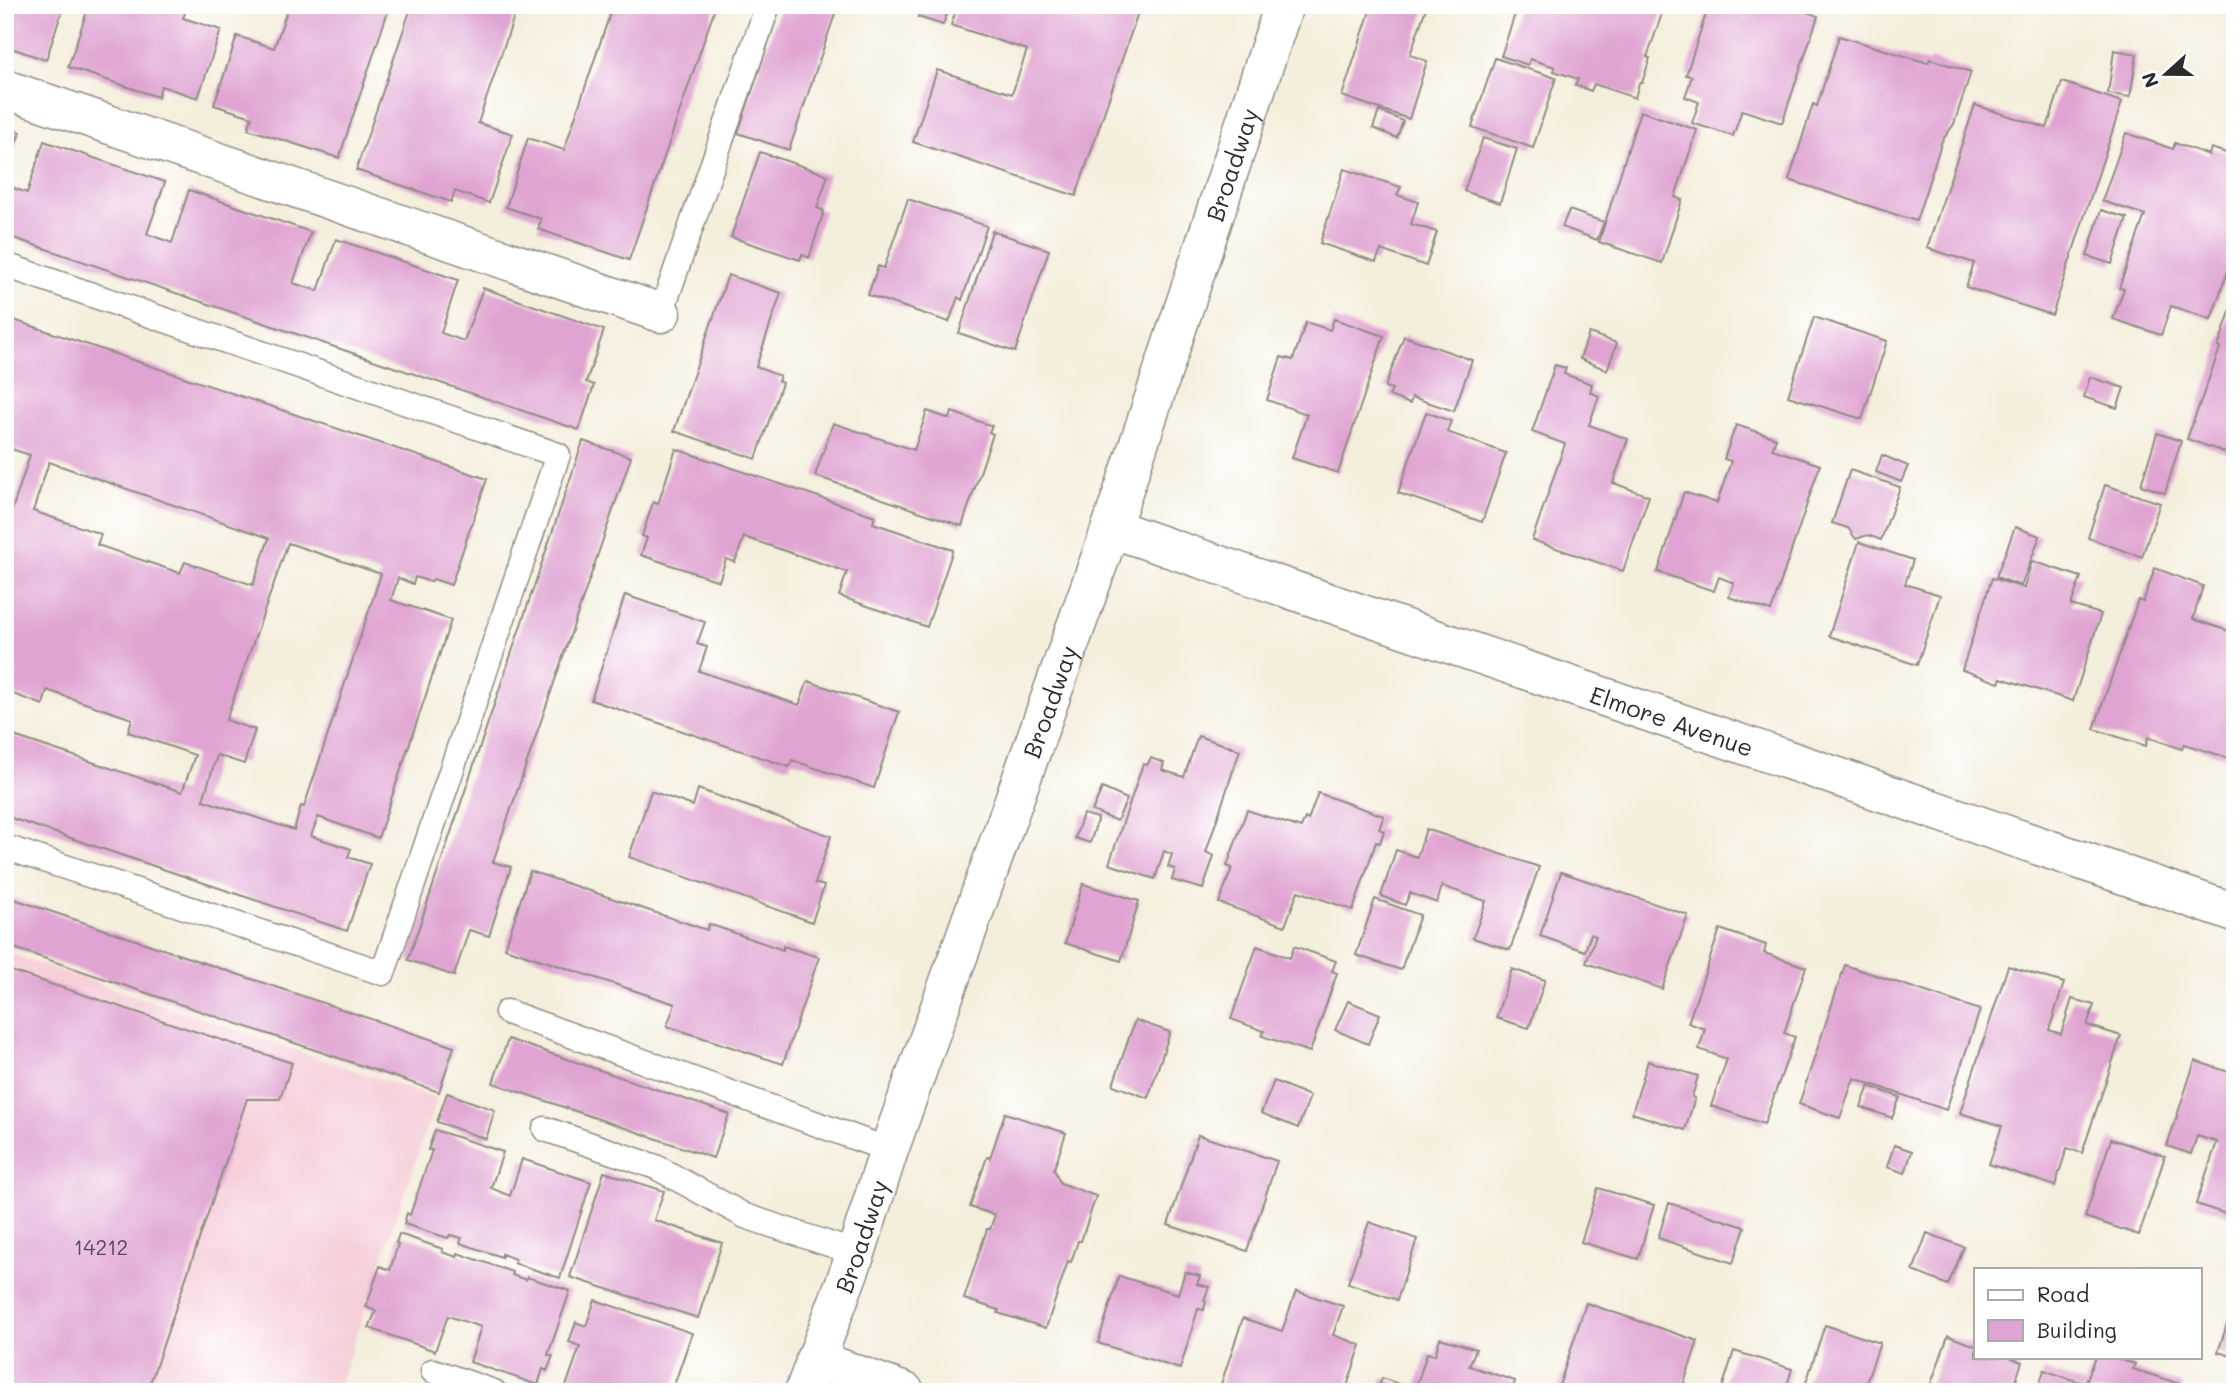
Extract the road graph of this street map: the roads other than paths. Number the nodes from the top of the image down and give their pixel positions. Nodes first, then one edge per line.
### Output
1 (768, 5) edge
2 (1284, 5) edge
3 (5, 89) edge
4 (5, 265) edge
5 (661, 313) joint
6 (1111, 528) junction
7 (5, 847) edge
8 (2235, 913) edge
9 (507, 1012) dead end
10 (545, 1129) dead end
11 (889, 1150) junction
12 (856, 1252) junction
13 (433, 1371) dead end
14 (809, 1376) edge
15 (494, 1392) edge
16 (905, 1392) edge

1 - 5 lane
2 - 6 street, Broadway
3 - 5 street
4 - 7 lane
6 - 8 street, Elmore Avenue
6 - 11 street, Broadway
9 - 11 lane
10 - 12 lane
11 - 12 street, Broadway
12 - 14 street, Broadway
13 - 15 lane
14 - 16 street

